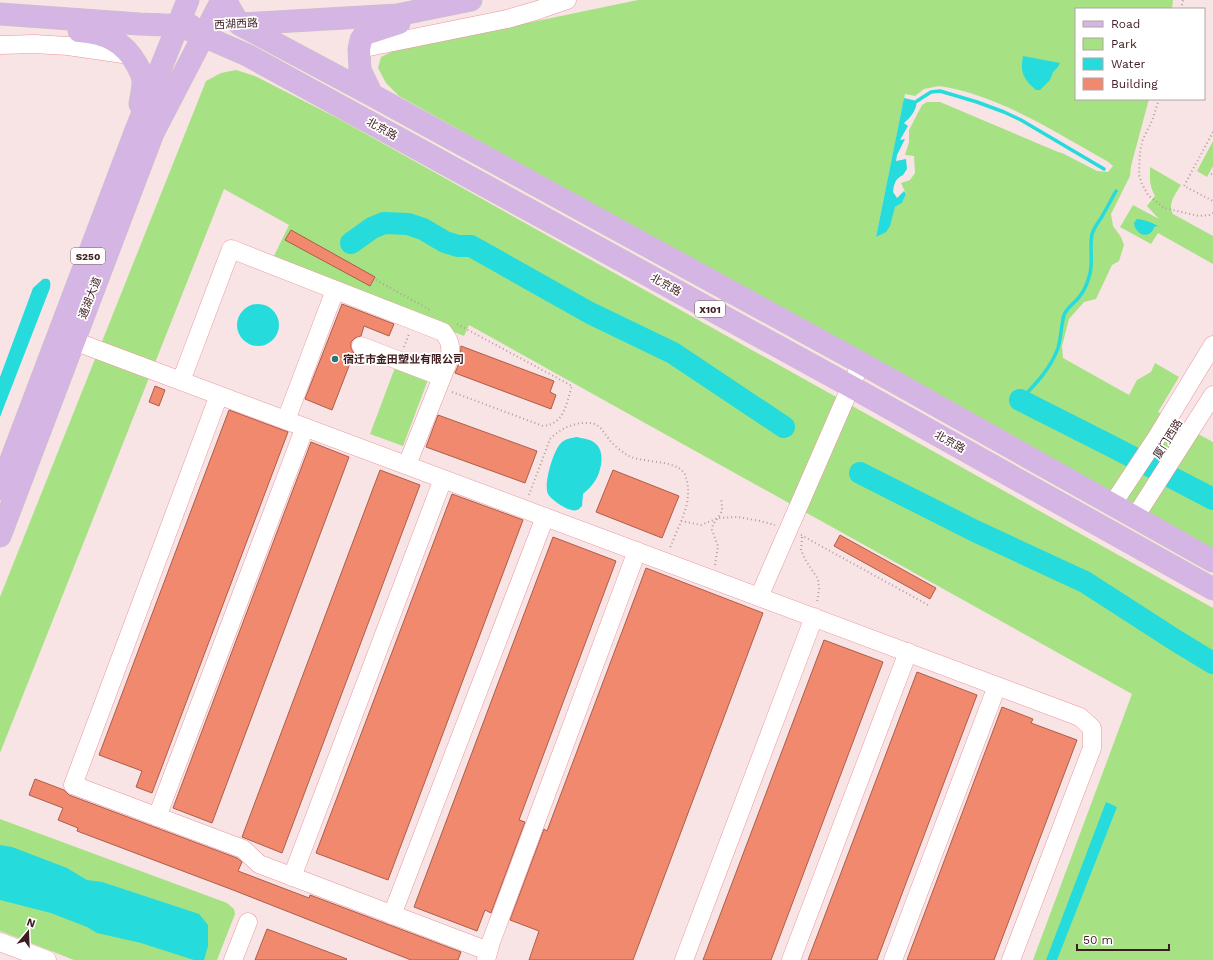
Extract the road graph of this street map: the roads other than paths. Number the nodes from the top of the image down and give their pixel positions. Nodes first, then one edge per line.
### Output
1 (188, 0) edge
2 (224, 0) edge
3 (471, 0) edge
4 (567, 0) edge
5 (437, 7) junction
6 (0, 14) edge
7 (0, 23) edge
8 (239, 24) junction
9 (178, 25) junction
10 (206, 31) junction
11 (0, 45) edge
12 (359, 49) junction
13 (130, 55) junction
14 (372, 95) junction
15 (157, 105) junction
16 (136, 130) junction
17 (335, 290) junction
18 (74, 341) junction
19 (1213, 345) edge
20 (361, 346) dead end
21 (861, 363) junction
22 (1213, 368) edge
23 (181, 381) junction
24 (440, 382) junction
25 (850, 386) junction
26 (219, 395) junction
27 (1213, 395) edge
28 (286, 420) junction
29 (305, 427) junction
30 (1168, 443) junction
31 (407, 465) junction
32 (443, 479) junction
33 (1144, 480) junction
34 (0, 489) edge
35 (1124, 511) junction
36 (545, 517) junction
37 (0, 536) edge
38 (637, 551) junction
39 (1213, 561) edge
40 (1213, 589) edge
41 (758, 597) junction
42 (814, 617) junction
43 (908, 652) junction
44 (997, 686) junction
45 (157, 817) junction
46 (292, 877) junction
47 (392, 915) junction
48 (248, 922) dead end
49 (0, 942) edge
50 (487, 956) edge
51 (47, 960) edge
52 (233, 960) edge
53 (684, 960) edge
54 (791, 960) edge
55 (893, 960) edge
56 (1011, 960) edge

1 - 9 main road, 通湖大道
2 - 8 main road
2 - 10 main road, 通湖大道 / S250
3 - 5 main road, 西湖西路
4 - 12 street
5 - 8 main road, 西湖西路
5 - 12 main road
6 - 9 main road, 西湖西路
7 - 13 main road
8 - 10 main road, 西湖西路
8 - 14 main road, X101
9 - 10 main road, 西湖西路
9 - 15 main road, 通湖大道 / S250
10 - 15 main road, 通湖大道 / S250
10 - 25 main road, 北京路 / X101
11 - 13 street
12 - 14 main road
13 - 16 main road
14 - 21 main road, X101
15 - 16 main road, 通湖大道 / S250
15 - 18 main road, 通湖大道 / S250
16 - 34 main road, 通湖大道 / S250
17 - 23 street
17 - 24 street
17 - 28 street
18 - 23 street
18 - 37 main road, 通湖大道 / S250
19 - 30 street
20 - 24 street
21 - 25 street
21 - 35 main road, X101
22 - 30 street, 厦门西路
23 - 26 street
24 - 31 street
25 - 40 main road, 北京路 / X101
25 - 41 street
26 - 28 street
26 - 45 street
27 - 30 street, 厦门西路
28 - 29 street
29 - 31 street
29 - 45 street
30 - 33 street, 厦门西路
30 - 33 street
31 - 32 street
32 - 36 street
32 - 46 street
33 - 35 street, 厦门西路
33 - 35 street
35 - 39 main road, X101
36 - 38 street
36 - 47 street
38 - 41 street
38 - 50 street
41 - 42 street
42 - 43 street
42 - 53 street
43 - 44 street
43 - 54 street
44 - 55 street
44 - 56 street
45 - 46 street
46 - 47 street
47 - 50 street
48 - 52 street
49 - 51 street

